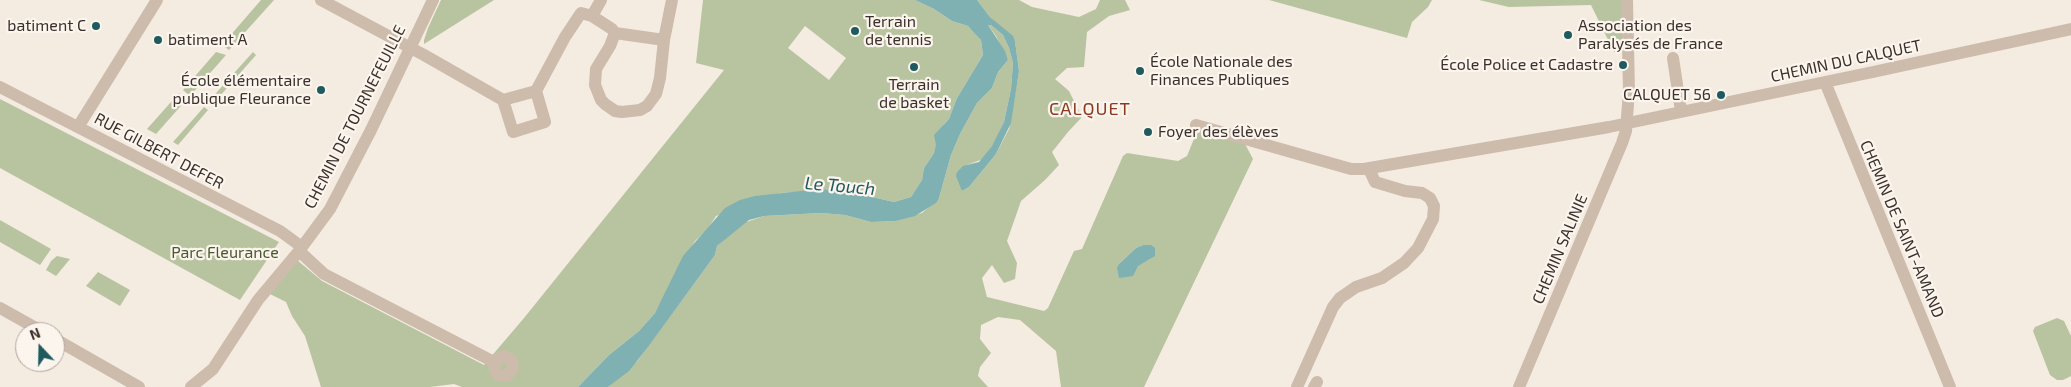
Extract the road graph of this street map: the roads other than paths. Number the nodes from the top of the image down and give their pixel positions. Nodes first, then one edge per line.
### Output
1 (157, 0) edge
2 (321, 0) edge
3 (433, 0) edge
4 (601, 0) edge
5 (672, 0) edge
6 (1627, 0) edge
7 (592, 16) junction
8 (2071, 29) edge
9 (615, 33) junction
10 (664, 40) junction
11 (410, 48) junction
12 (1672, 58) dead end
13 (1825, 82) junction
14 (0, 87) edge
15 (536, 91) junction
16 (503, 100) junction
17 (1681, 111) junction
18 (1627, 123) junction
19 (1196, 124) dead end
20 (78, 127) junction
21 (1369, 169) junction
22 (300, 249) junction
23 (0, 308) edge
24 (25, 322) edge
25 (65, 345) edge
26 (494, 362) dead end
27 (138, 387) edge
28 (191, 387) edge
29 (1296, 387) edge
30 (1519, 387) edge
31 (1950, 387) edge

1 - 20 street
2 - 11 street
3 - 11 street, CHEMIN DE TOURNEFEUILLE
4 - 7 street
5 - 10 street
6 - 18 street, CHEMIN SALINIE
7 - 9 street
7 - 15 street
8 - 13 street, CHEMIN DU CALQUET
9 - 10 street
9 - 10 street
11 - 16 street
11 - 22 street, CHEMIN DE TOURNEFEUILLE
12 - 17 street
13 - 17 street, CHEMIN DU CALQUET
13 - 31 street, CHEMIN DE SAINT-AMAND
14 - 20 street, RUE GILBERT DEFER
15 - 16 street
15 - 16 street
17 - 18 street, CHEMIN DU CALQUET
18 - 21 street, CHEMIN DU CALQUET
18 - 30 street, CHEMIN SALINIE
19 - 21 street, CHEMIN DU CALQUET
20 - 22 street, RUE GILBERT DEFER
21 - 29 street
22 - 26 street, RUE GILBERT DEFER
22 - 28 street, CHEMIN DE TOURNEFEUILLE
23 - 24 street
25 - 27 street

